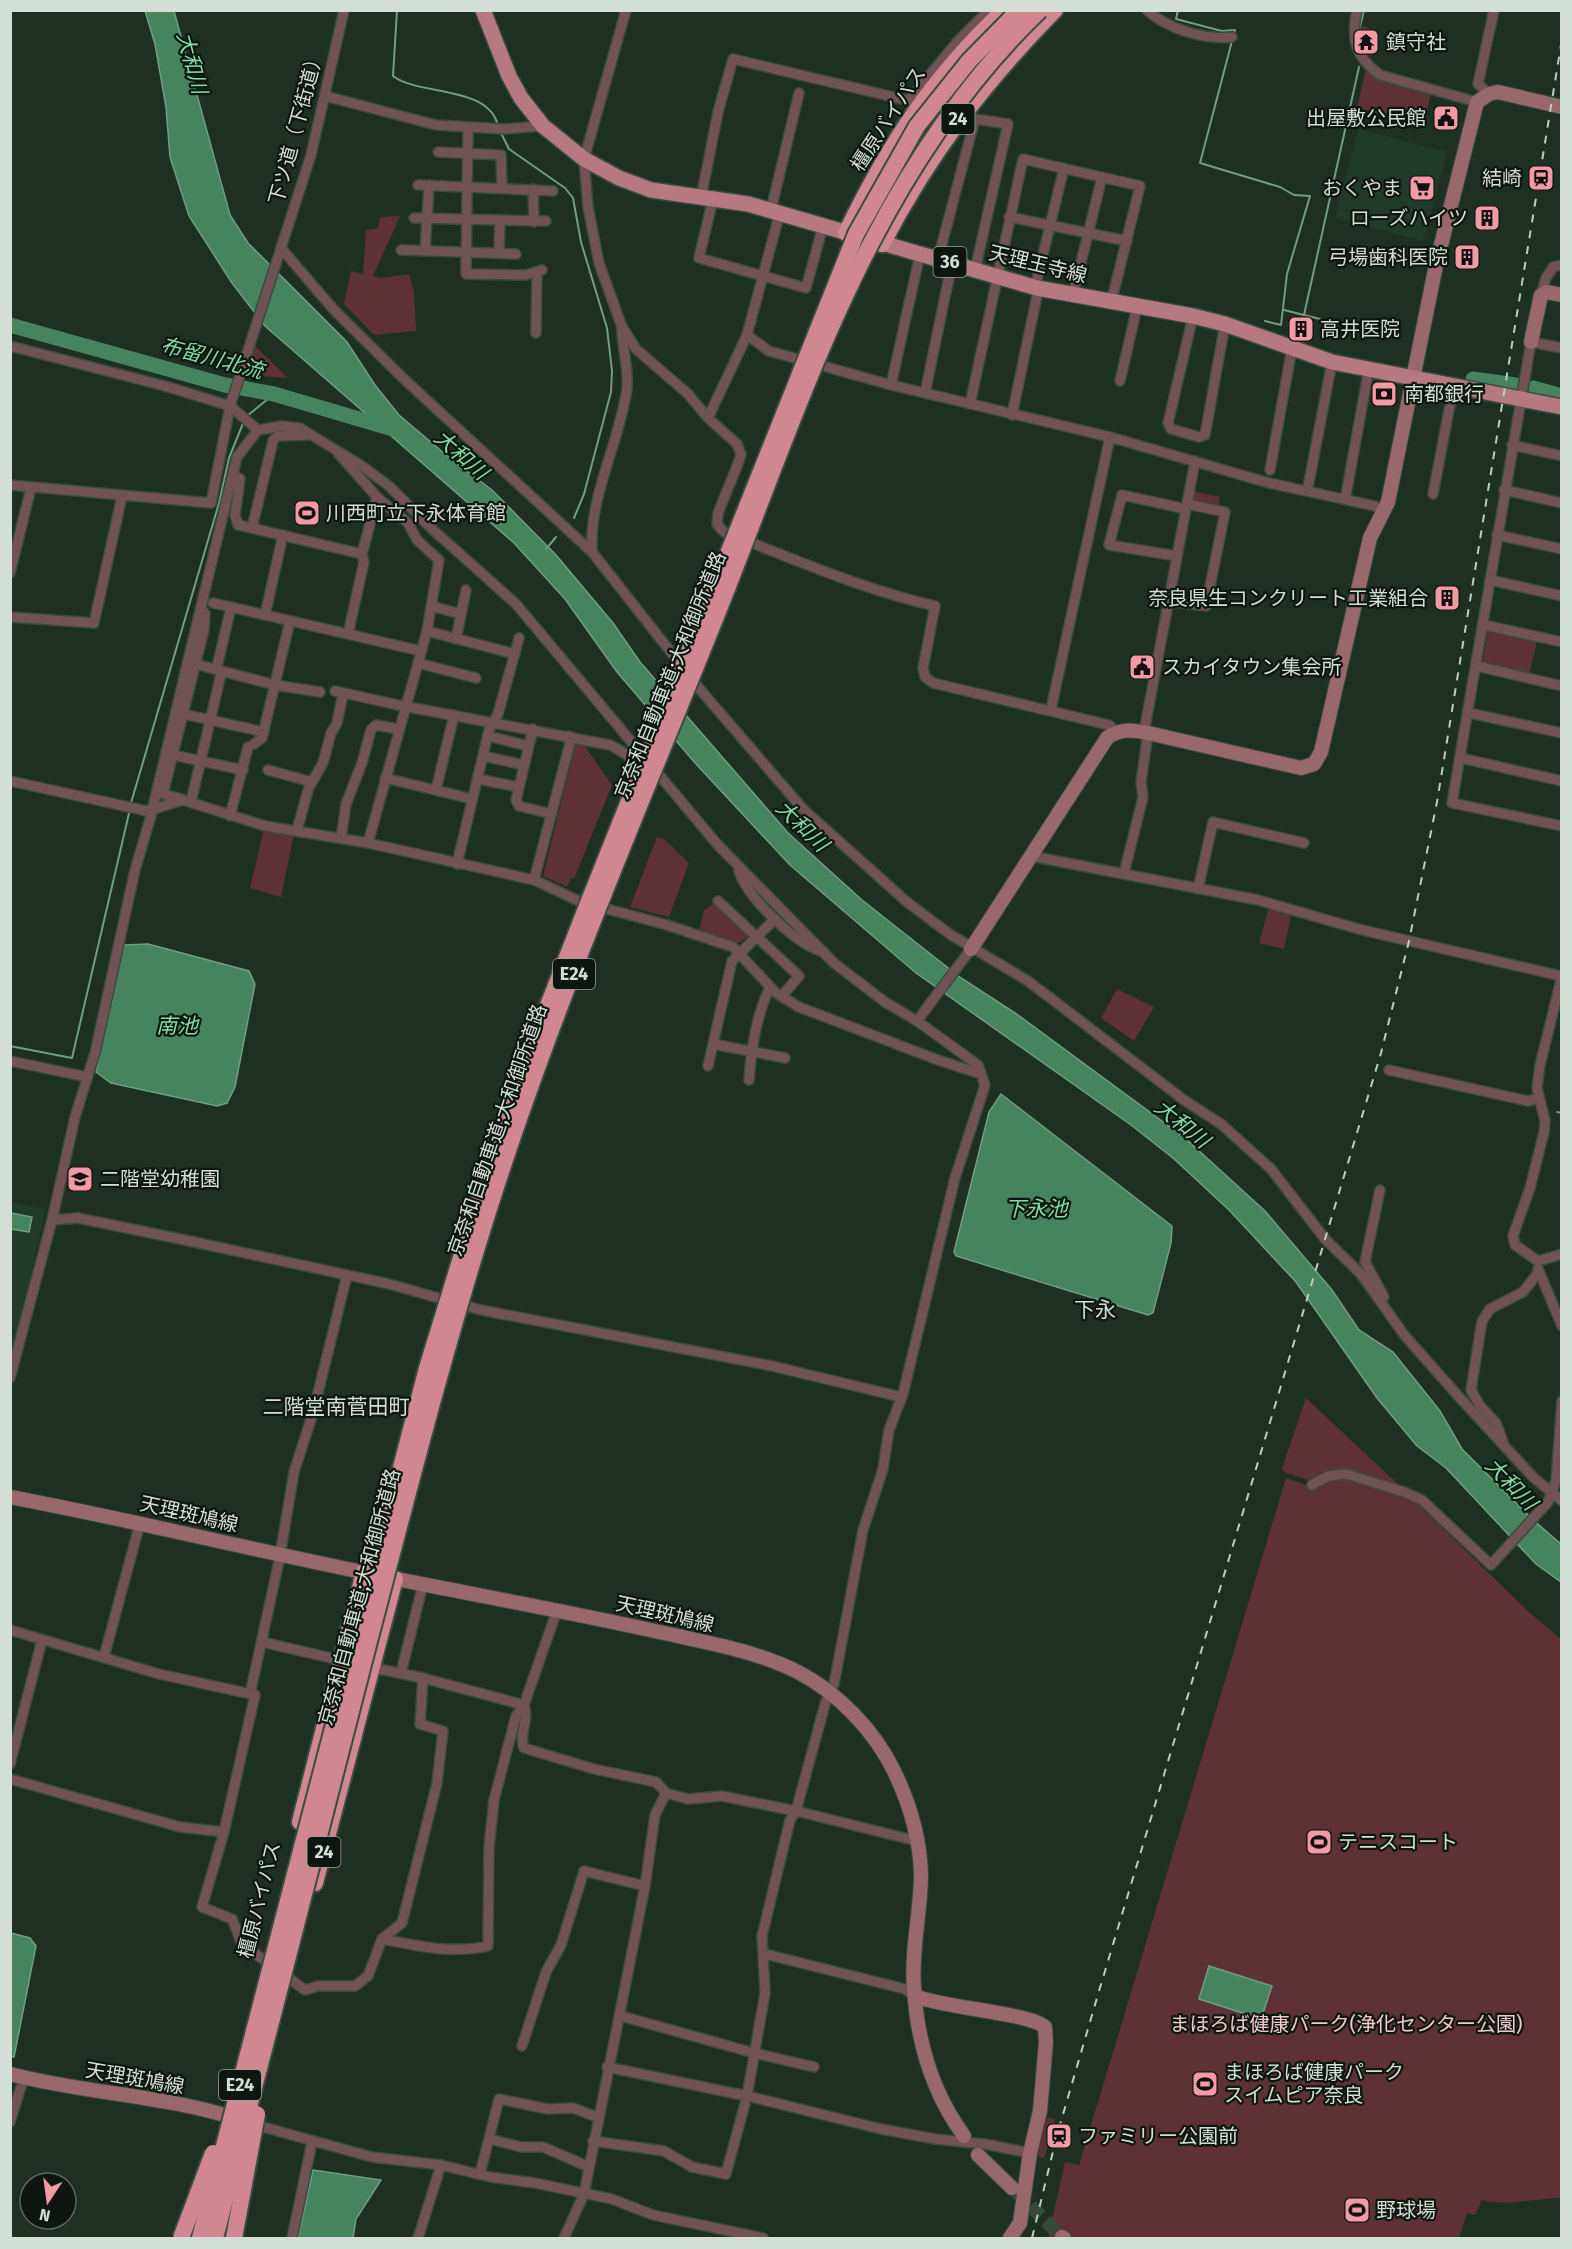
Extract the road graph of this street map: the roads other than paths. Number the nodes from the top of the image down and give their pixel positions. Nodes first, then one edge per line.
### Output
1 (344, 10) edge
2 (483, 10) edge
3 (626, 10) edge
4 (989, 10) edge
5 (1004, 10) edge
6 (1019, 10) edge
7 (1040, 10) edge
8 (1055, 10) edge
9 (1147, 10) edge
10 (1357, 10) edge
11 (1494, 10) edge
12 (1232, 37) dead end
13 (799, 93) dead end
14 (1489, 94) junction
15 (325, 96) junction
16 (914, 101) junction
17 (1477, 102) junction
18 (1562, 107) edge
19 (968, 117) junction
20 (543, 126) junction
21 (468, 128) junction
22 (438, 152) dead end
23 (467, 154) junction
24 (584, 159) junction
25 (1064, 168) junction
26 (1102, 177) junction
27 (429, 185) junction
28 (418, 186) dead end
29 (466, 186) junction
30 (502, 187) junction
31 (533, 189) junction
32 (553, 190) dead end
33 (707, 199) junction
34 (775, 211) junction
35 (1009, 217) junction
36 (414, 218) dead end
37 (427, 219) junction
38 (465, 220) junction
39 (500, 221) junction
40 (546, 221) dead end
41 (534, 222) junction
42 (1050, 225) junction
43 (823, 226) junction
44 (1088, 232) junction
45 (846, 233) junction
46 (1127, 241) junction
47 (882, 244) junction
48 (280, 250) junction
49 (401, 250) dead end
50 (426, 252) junction
51 (466, 253) junction
52 (499, 253) junction
53 (516, 254) dead end
54 (920, 254) junction
55 (945, 261) junction
56 (1562, 265) edge
57 (975, 270) junction
58 (996, 276) junction
59 (763, 277) junction
60 (1037, 288) junction
61 (1544, 291) junction
62 (1073, 295) junction
63 (1562, 295) edge
64 (1111, 303) junction
65 (1137, 307) junction
66 (1193, 316) junction
67 (1225, 324) junction
68 (622, 327) junction
69 (536, 333) dead end
70 (747, 335) junction
71 (1531, 342) junction
72 (10, 346) edge
73 (1292, 348) junction
74 (1562, 348) edge
75 (1332, 362) junction
76 (1369, 368) junction
77 (1413, 376) junction
78 (1120, 381) dead end
79 (1454, 384) junction
80 (891, 385) junction
81 (925, 393) junction
82 (1520, 399) junction
83 (231, 404) junction
84 (970, 404) junction
85 (1562, 407) edge
86 (1012, 415) junction
87 (708, 418) junction
88 (256, 427) junction
89 (312, 435) junction
90 (1110, 437) junction
91 (1512, 445) junction
92 (225, 447) junction
93 (335, 448) junction
94 (236, 456) junction
95 (1562, 456) edge
96 (1195, 462) junction
97 (1270, 470) dead end
98 (234, 475) junction
99 (10, 485) edge
100 (1308, 487) dead end
101 (31, 488) junction
102 (1504, 490) junction
103 (1433, 494) dead end
104 (1346, 495) dead end
105 (122, 496) junction
106 (377, 497) junction
107 (1562, 503) edge
108 (1187, 506) junction
109 (1383, 511) junction
110 (252, 528) junction
111 (283, 535) junction
112 (1497, 535) junction
113 (1562, 549) edge
114 (592, 552) junction
115 (362, 554) junction
116 (1177, 556) junction
117 (10, 573) edge
118 (1490, 580) junction
119 (466, 590) dead end
120 (1562, 596) edge
121 (1168, 601) junction
122 (213, 603) dead end
123 (431, 606) junction
124 (231, 607) junction
125 (201, 610) junction
126 (461, 614) junction
127 (265, 615) junction
128 (10, 617) edge
129 (290, 621) junction
130 (1484, 625) junction
131 (427, 631) junction
132 (348, 634) junction
133 (519, 638) dead end
134 (456, 639) junction
135 (1562, 642) edge
136 (422, 651) junction
137 (515, 654) junction
138 (418, 663) junction
139 (195, 664) junction
140 (1477, 666) junction
141 (219, 671) junction
142 (476, 678) dead end
143 (275, 685) junction
144 (1562, 686) edge
145 (320, 692) dead end
146 (406, 707) junction
147 (1052, 709) junction
148 (1469, 713) junction
149 (183, 714) junction
150 (454, 715) junction
151 (210, 720) junction
152 (494, 721) junction
153 (398, 729) junction
154 (533, 729) junction
155 (264, 732) junction
156 (1116, 732) junction
157 (1146, 732) junction
158 (1562, 733) edge
159 (488, 736) junction
160 (569, 736) junction
161 (528, 746) junction
162 (173, 754) junction
163 (483, 756) junction
164 (1461, 758) junction
165 (201, 760) junction
166 (524, 765) junction
167 (243, 770) junction
168 (268, 770) dead end
169 (385, 778) junction
170 (478, 778) junction
171 (10, 781) edge
172 (1562, 781) edge
173 (312, 782) junction
174 (518, 787) junction
175 (667, 788) junction
176 (436, 790) junction
177 (163, 794) junction
178 (472, 799) junction
179 (187, 801) junction
180 (156, 809) junction
181 (552, 814) junction
182 (230, 816) junction
183 (1562, 826) edge
184 (297, 830) junction
185 (341, 838) junction
186 (368, 843) junction
187 (1304, 843) dead end
188 (1032, 854) junction
189 (457, 864) junction
190 (738, 865) junction
191 (1124, 873) junction
192 (534, 880) junction
193 (1198, 889) junction
194 (718, 901) dead end
195 (775, 919) junction
196 (756, 937) junction
197 (970, 951) junction
198 (824, 952) junction
199 (739, 953) junction
200 (1562, 976) edge
201 (770, 987) junction
202 (782, 996) junction
203 (919, 1019) junction
204 (713, 1044) junction
205 (753, 1052) junction
206 (785, 1058) dead end
207 (10, 1060) edge
208 (708, 1066) dead end
209 (1389, 1070) dead end
210 (981, 1074) junction
211 (87, 1077) junction
212 (749, 1080) dead end
213 (1539, 1098) junction
214 (1380, 1190) dead end
215 (52, 1220) junction
216 (1562, 1254) edge
217 (1538, 1261) junction
218 (1538, 1273) junction
219 (347, 1275) junction
220 (1386, 1308) junction
221 (1562, 1326) edge
222 (10, 1378) edge
223 (901, 1397) junction
224 (1562, 1401) edge
225 (1505, 1447) junction
226 (1312, 1485) dead end
227 (10, 1497) edge
228 (1550, 1497) junction
229 (1562, 1501) edge
230 (140, 1523) junction
231 (280, 1555) junction
232 (364, 1572) junction
233 (395, 1579) junction
234 (423, 1584) junction
235 (555, 1609) junction
236 (10, 1630) edge
237 (42, 1640) junction
238 (262, 1642) junction
239 (104, 1657) junction
240 (342, 1661) junction
241 (372, 1668) junction
242 (401, 1673) junction
243 (423, 1678) junction
244 (830, 1693) junction
245 (250, 1694) junction
246 (524, 1705) junction
247 (10, 1764) edge
248 (10, 1779) edge
249 (666, 1793) junction
250 (796, 1811) junction
251 (224, 1832) junction
252 (917, 1841) junction
253 (645, 1886) junction
254 (280, 1932) junction
255 (382, 1939) junction
256 (765, 1954) junction
257 (265, 1961) junction
258 (289, 1980) junction
259 (915, 1996) junction
260 (274, 2010) junction
261 (621, 2016) junction
262 (522, 2046) dead end
263 (754, 2053) junction
264 (607, 2067) junction
265 (814, 2067) dead end
266 (17, 2075) edge
267 (747, 2096) junction
268 (228, 2116) junction
269 (597, 2117) junction
270 (10, 2122) edge
271 (252, 2124) junction
272 (964, 2136) dead end
273 (490, 2139) junction
274 (593, 2141) junction
275 (312, 2142) junction
276 (1030, 2153) junction
277 (978, 2155) dead end
278 (441, 2165) junction
279 (589, 2167) junction
280 (480, 2174) junction
281 (1012, 2188) tunnel mouth
282 (584, 2194) junction
283 (720, 2234) edge
284 (181, 2238) edge
285 (195, 2238) edge
286 (201, 2238) edge
287 (215, 2238) edge
288 (223, 2238) edge
289 (234, 2238) edge
290 (292, 2238) edge
291 (418, 2238) edge
292 (564, 2238) edge
293 (763, 2238) edge
294 (1010, 2238) edge

1 - 15 street, 下ツ道（下街道）
2 - 20 main road, 天理王寺線 / 36
3 - 24 street
4 - 16 street
5 - 16 highway, 橿原バイパス / 24
6 - 254 highway, 京奈和自動車道;大和御所道路 / E24, bridge
7 - 260 highway, 京奈和自動車道;大和御所道路 / E24, bridge
8 - 19 highway, 24
9 - 12 street
10 - 17 street
11 - 14 street
13 - 34 street
14 - 17 street
14 - 18 street
15 - 21 street
15 - 48 street, 下ツ道（下街道）
16 - 33 street
16 - 45 highway, 橿原バイパス / 24
17 - 77 street
19 - 47 highway, 24
19 - 55 street
19 - 57 street
20 - 21 street
20 - 24 main road, 天理王寺線 / 36
21 - 23 street
22 - 23 street
23 - 29 street
23 - 30 street
24 - 33 main road, 天理王寺線 / 36
24 - 68 street
25 - 26 street
25 - 35 street
25 - 42 street
26 - 44 street
26 - 46 street
27 - 28 street
27 - 29 street
27 - 37 street
29 - 30 street
29 - 38 street
30 - 31 street
31 - 32 street
31 - 41 street
33 - 34 main road, 天理王寺線 / 36
33 - 59 street
34 - 43 main road, 天理王寺線 / 36
34 - 59 street
35 - 42 street
35 - 58 street
36 - 37 street
37 - 38 street
37 - 50 street
38 - 39 street
38 - 51 street
39 - 41 street
39 - 52 street
40 - 41 street
42 - 44 street
42 - 60 street
43 - 45 main road, 天理王寺線 / 36
43 - 59 street
44 - 46 street
44 - 62 street
45 - 47 main road, 天理王寺線 / 36
46 - 64 street
47 - 54 main road, 天理王寺線 / 36
48 - 83 street, 下ツ道（下街道）
48 - 114 street
49 - 50 street
50 - 51 street
51 - 52 street
51 - 69 street
52 - 53 street
54 - 55 main road, 天理王寺線 / 36
54 - 80 street
55 - 57 main road, 天理王寺線 / 36
55 - 81 street
56 - 61 street
57 - 58 main road, 天理王寺線 / 36
58 - 60 main road, 天理王寺線 / 36
58 - 84 street
59 - 70 street
60 - 62 main road, 天理王寺線 / 36
60 - 86 street
61 - 63 street
61 - 71 street
62 - 64 main road, 天理王寺線 / 36
64 - 65 main road, 天理王寺線 / 36
65 - 66 main road, 天理王寺線 / 36
65 - 78 street
66 - 67 main road, 天理王寺線 / 36
66 - 67 street
67 - 73 main road, 天理王寺線 / 36
68 - 87 street
68 - 114 street
70 - 80 street
70 - 87 street
71 - 74 street
71 - 82 street
72 - 83 street
73 - 75 main road, 天理王寺線 / 36
73 - 97 street
75 - 76 main road, 天理王寺線 / 36
75 - 100 street
76 - 77 main road, 天理王寺線 / 36
76 - 104 street
77 - 79 main road, 天理王寺線 / 36
77 - 109 street
79 - 82 main road, 天理王寺線 / 36
79 - 103 street
80 - 81 street
81 - 84 street
82 - 85 main road, 天理王寺線 / 36
82 - 91 street
83 - 88 street
83 - 92 street, 下ツ道（下街道）
84 - 86 street
86 - 90 street
87 - 147 street
88 - 89 street
88 - 94 street
89 - 93 street
89 - 110 street
90 - 96 street
90 - 147 street
91 - 95 street
91 - 102 street
92 - 94 street
92 - 105 street, 下ツ道（下街道）
93 - 106 street
93 - 175 street
94 - 98 street
96 - 108 street
96 - 109 street
98 - 110 street
98 - 125 street
99 - 101 street
101 - 105 street
101 - 117 street
102 - 107 street
102 - 112 street
105 - 128 street
106 - 115 street
106 - 123 street
108 - 116 street
108 - 116 street
108 - 121 street
109 - 157 street
110 - 111 street
111 - 115 street
111 - 127 street
112 - 113 street
112 - 118 street
114 - 197 street
115 - 132 street
116 - 121 street
118 - 120 street
118 - 130 street
119 - 126 street
121 - 157 street
122 - 124 street
123 - 126 street
123 - 131 street
124 - 127 street
124 - 141 street
125 - 139 street
125 - 180 street
126 - 134 street
127 - 129 street
129 - 132 street
129 - 143 street
130 - 135 street
130 - 140 street
131 - 134 street
131 - 136 street
132 - 136 street
133 - 137 street
134 - 137 street
136 - 138 street
137 - 152 street
138 - 142 street
138 - 146 street
139 - 141 street
139 - 149 street
140 - 144 street
140 - 148 street
141 - 143 street
141 - 151 street
143 - 145 street
143 - 155 street
146 - 150 street
146 - 153 street
146 - 173 street
147 - 156 street
148 - 158 street
148 - 164 street
149 - 151 street
149 - 162 street
150 - 152 street
150 - 176 street
151 - 155 street
151 - 165 street
152 - 154 street
152 - 159 street
153 - 169 street
153 - 185 street
154 - 160 street
154 - 161 street
155 - 167 street
156 - 157 street
156 - 188 street
157 - 191 street
159 - 161 street
159 - 163 street
160 - 175 street
160 - 181 street
161 - 166 street
162 - 165 street
162 - 177 street
163 - 166 street
163 - 170 street
164 - 172 street
164 - 183 street
165 - 167 street
165 - 179 street
166 - 174 street
167 - 182 street
168 - 173 street
169 - 176 street
169 - 186 street
170 - 174 street
170 - 178 street
171 - 180 street
173 - 184 street
174 - 181 street
175 - 190 street
176 - 178 street
177 - 179 street
177 - 180 street
178 - 189 street
179 - 180 street
179 - 182 street
180 - 211 street
181 - 192 street
182 - 184 street
184 - 185 street
185 - 186 street
186 - 189 street
187 - 193 street
188 - 191 street
188 - 197 street
189 - 192 street
190 - 195 street
190 - 198 street
191 - 193 street
192 - 199 street
193 - 200 street
194 - 196 street
195 - 196 street
195 - 198 street
196 - 199 street
196 - 202 street
197 - 203 street
197 - 220 street
198 - 203 street
199 - 201 street
199 - 204 street
200 - 213 street
201 - 202 street
201 - 205 street
202 - 210 street
203 - 210 street
204 - 205 street
204 - 208 street
205 - 206 street
205 - 212 street
207 - 211 street
209 - 213 street
210 - 223 street
211 - 215 street
213 - 217 street
214 - 220 street
215 - 219 street
215 - 222 street
216 - 217 street
217 - 218 street
218 - 221 street
218 - 225 street
219 - 223 street
219 - 231 street
220 - 225 street
223 - 244 street
224 - 228 street
225 - 228 street
226 - 228 street
227 - 230 street, 天理斑鳩線
228 - 229 street
230 - 231 street, 天理斑鳩線
230 - 239 street
231 - 232 street, 天理斑鳩線
231 - 238 street
232 - 233 street, 天理斑鳩線
232 - 240 highway, 橿原バイパス / 24
233 - 234 street, 天理斑鳩線
233 - 241 highway, 24
234 - 235 street, 天理斑鳩線
234 - 242 street
235 - 244 street, 天理斑鳩線
235 - 246 street
236 - 237 street
237 - 239 street
237 - 247 street
238 - 240 street
238 - 245 street
239 - 245 street
240 - 241 street
240 - 257 highway, 橿原バイパス / 24
241 - 242 street
241 - 258 highway, 24
242 - 243 street
243 - 246 street
243 - 255 street
244 - 250 street
244 - 252 street, 天理斑鳩線
245 - 251 street
246 - 249 street
246 - 255 street
248 - 251 street
249 - 250 street
249 - 253 street
250 - 252 street
250 - 256 street
251 - 257 street
252 - 259 street, 天理斑鳩線
253 - 261 street
253 - 262 street
254 - 284 highway, bridge
254 - 286 highway, 京奈和自動車道;大和御所道路 / E24, bridge
255 - 258 street
256 - 259 street
256 - 263 street
257 - 258 street
257 - 268 highway, 橿原バイパス / 24
258 - 271 highway, 24
259 - 272 street, 天理斑鳩線
259 - 276 street
260 - 287 highway, 京奈和自動車道;大和御所道路 / E24, bridge
260 - 289 highway, bridge
261 - 263 street
261 - 264 street
263 - 265 street
263 - 267 street
264 - 267 street
264 - 269 street
266 - 268 street, 天理斑鳩線
266 - 270 street
267 - 274 street
267 - 276 street
268 - 271 street, 天理斑鳩線
268 - 285 highway, 橿原バイパス / 24
269 - 273 street
269 - 274 street
271 - 275 street
271 - 288 highway, 24
273 - 279 street
273 - 280 street
274 - 279 street
275 - 278 street
275 - 290 street
276 - 294 street
277 - 281 street
278 - 280 street
278 - 291 street
279 - 282 street
280 - 282 street
282 - 283 street
282 - 292 street
283 - 293 street

